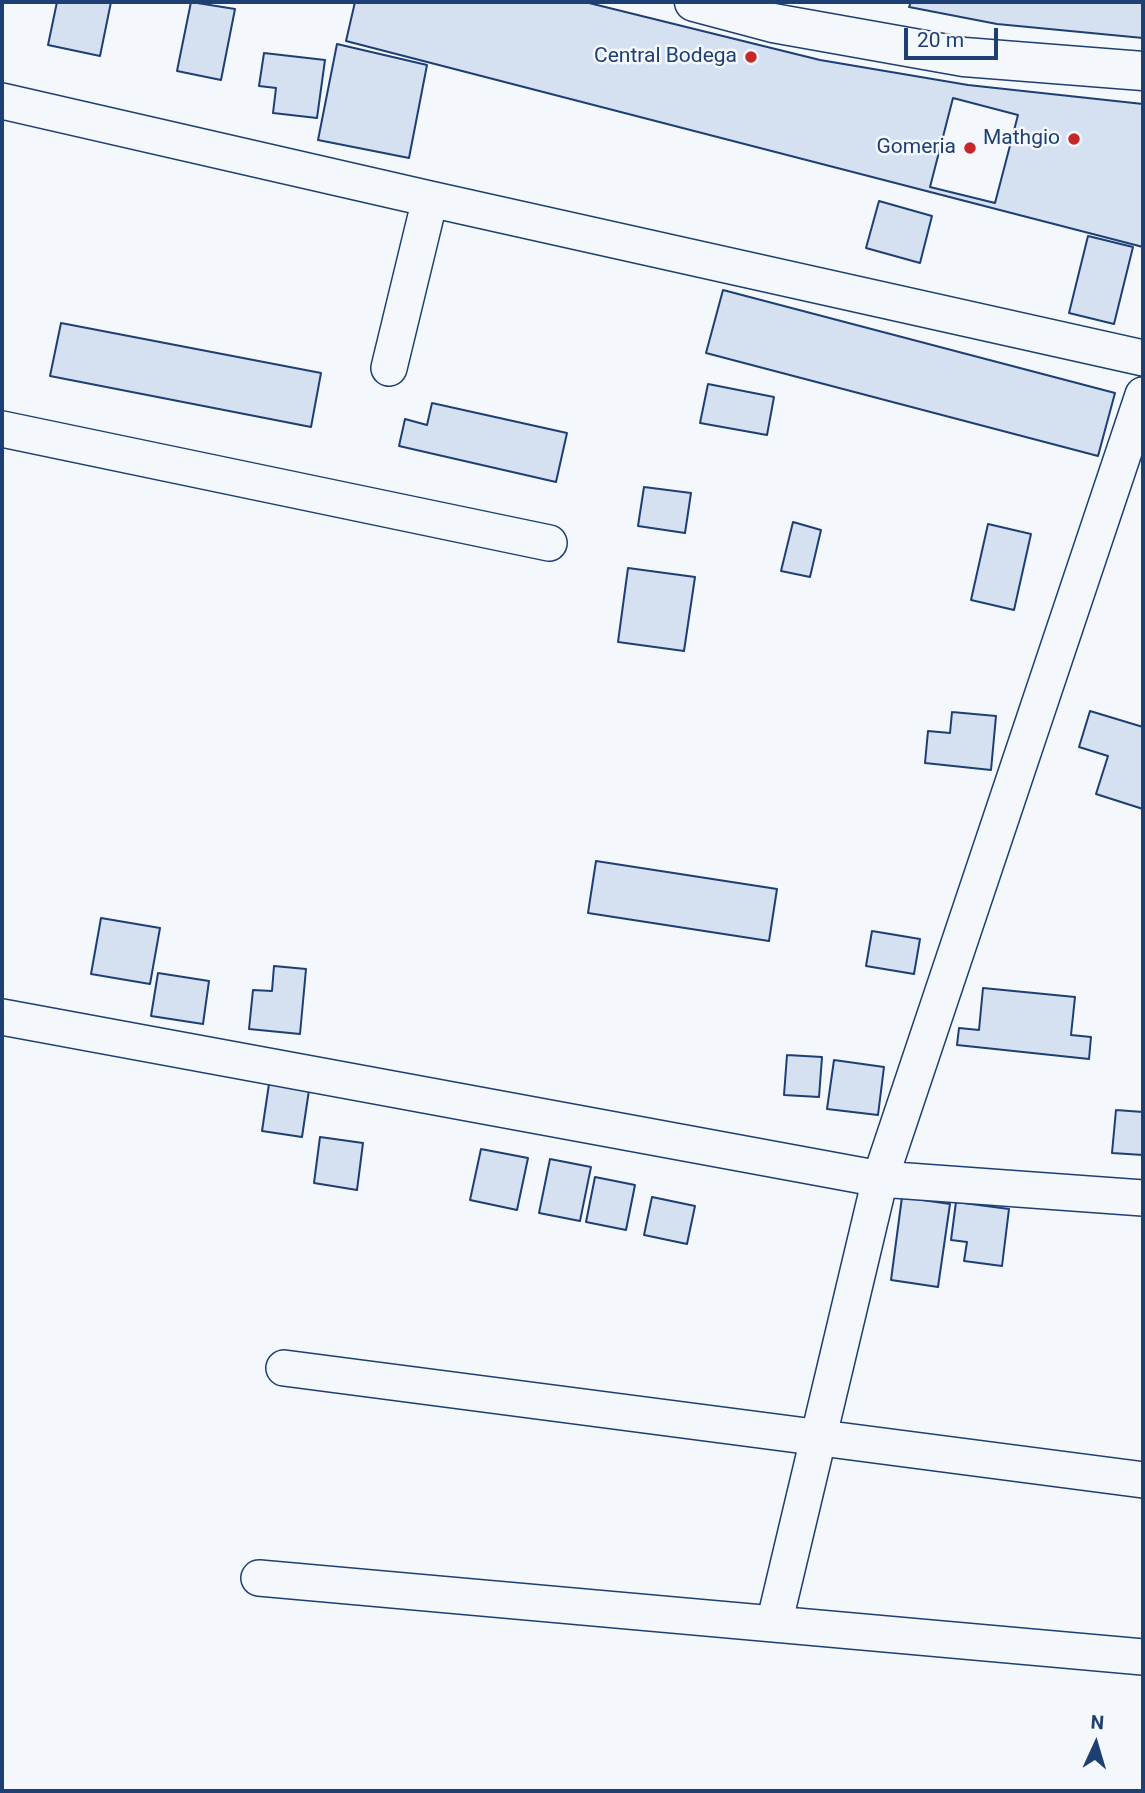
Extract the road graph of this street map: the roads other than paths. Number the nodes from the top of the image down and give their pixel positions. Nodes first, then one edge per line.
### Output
1 (694, 2) edge
2 (1143, 71) edge
3 (2, 101) edge
4 (430, 199) junction
5 (1143, 358) edge
6 (389, 369) dead end
7 (1143, 395) edge
8 (2, 429) edge
9 (549, 543) dead end
10 (2, 1017) edge
11 (880, 1178) junction
12 (1143, 1198) edge
13 (284, 1368) dead end
14 (818, 1437) junction
15 (1143, 1480) edge
16 (259, 1578) dead end
17 (774, 1624) junction
18 (1143, 1657) edge

1 - 2 main road
3 - 4 street
4 - 5 street
4 - 6 street
7 - 11 street
8 - 9 street
10 - 11 street
11 - 12 street
11 - 14 street
13 - 14 street
14 - 15 street
14 - 17 street
16 - 17 street
17 - 18 street

